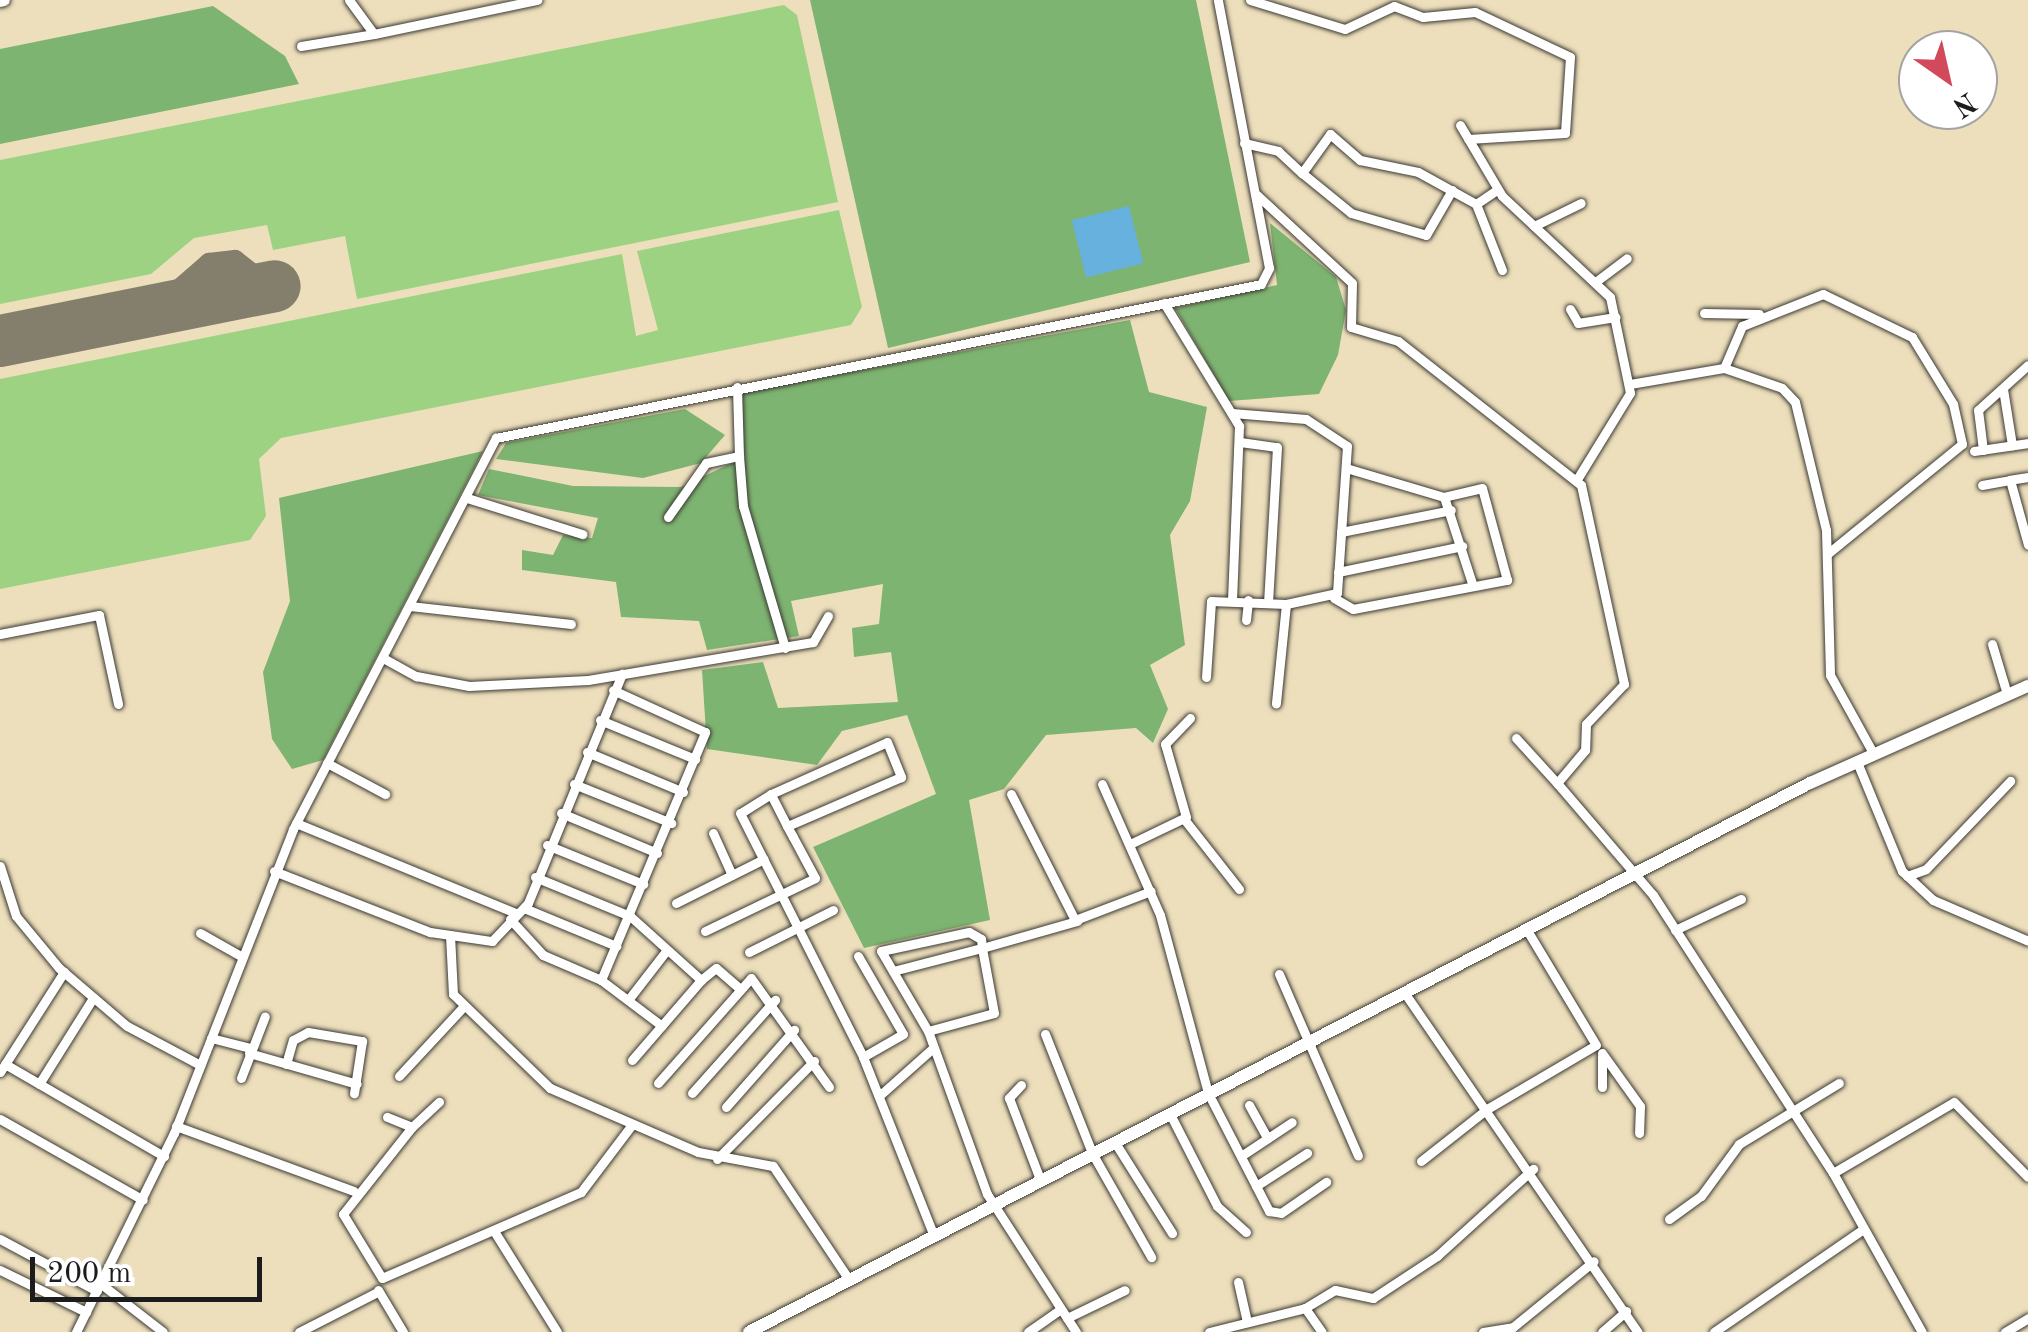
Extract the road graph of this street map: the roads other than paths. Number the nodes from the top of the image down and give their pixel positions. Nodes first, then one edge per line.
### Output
1 (349, 0) edge
2 (537, 0) edge
3 (1218, 0) edge
4 (1250, 0) edge
5 (374, 34) junction
6 (301, 46) dead end
7 (1460, 126) dead end
8 (1468, 138) junction
9 (1244, 143) junction
10 (1302, 173) junction
11 (1452, 190) junction
12 (1497, 190) junction
13 (1255, 193) junction
14 (1581, 203) dead end
15 (1476, 204) junction
16 (1534, 226) junction
17 (1627, 258) dead end
18 (1502, 270) dead end
19 (1598, 280) junction
20 (1164, 303) junction
21 (1570, 310) dead end
22 (1704, 313) dead end
23 (1760, 314) junction
24 (1616, 317) junction
25 (2028, 365) edge
26 (1724, 368) junction
27 (1630, 384) junction
28 (736, 388) junction
29 (2003, 389) junction
30 (1232, 413) junction
31 (1240, 442) junction
32 (2028, 443) edge
33 (2012, 446) junction
34 (738, 456) junction
35 (1346, 468) junction
36 (2028, 477) edge
37 (1578, 479) junction
38 (2010, 480) junction
39 (1982, 486) dead end
40 (1444, 497) junction
41 (467, 498) junction
42 (1451, 510) junction
43 (668, 517) dead end
44 (1341, 532) junction
45 (582, 534) dead end
46 (2028, 545) edge
47 (1462, 546) junction
48 (1827, 554) junction
49 (1338, 572) junction
50 (1472, 583) junction
51 (1232, 598) junction
52 (1334, 598) junction
53 (1248, 600) junction
54 (1268, 602) junction
55 (1286, 604) junction
56 (410, 606) junction
57 (828, 616) dead end
58 (1246, 620) dead end
59 (571, 624) dead end
60 (0, 634) edge
61 (1992, 644) dead end
62 (785, 648) junction
63 (383, 658) junction
64 (622, 674) junction
65 (1206, 677) dead end
66 (2028, 686) edge
67 (613, 690) junction
68 (2007, 694) junction
69 (1276, 702) dead end
70 (118, 704) dead end
71 (1190, 718) dead end
72 (600, 720) junction
73 (1516, 738) dead end
74 (587, 752) junction
75 (1873, 753) junction
76 (694, 760) junction
77 (1857, 762) junction
78 (327, 764) junction
79 (2010, 781) dead end
80 (1556, 783) junction
81 (574, 784) junction
82 (1102, 784) dead end
83 (683, 792) junction
84 (384, 794) dead end
85 (771, 794) junction
86 (1011, 794) dead end
87 (561, 814) junction
88 (1184, 818) junction
89 (296, 823) junction
90 (671, 823) junction
91 (787, 826) junction
92 (713, 833) dead end
93 (547, 844) junction
94 (1130, 844) junction
95 (657, 853) junction
96 (764, 860) junction
97 (0, 866) edge
98 (274, 871) junction
99 (732, 875) junction
100 (1907, 876) junction
101 (535, 877) junction
102 (1635, 877) junction
103 (643, 884) junction
104 (1238, 889) dead end
105 (1151, 891) junction
106 (781, 893) junction
107 (2, 895) edge
108 (1741, 899) dead end
109 (676, 904) dead end
110 (833, 910) dead end
111 (516, 913) junction
112 (630, 916) junction
113 (1077, 921) junction
114 (798, 926) junction
115 (1675, 930) junction
116 (705, 931) dead end
117 (1528, 932) junction
118 (200, 933) dead end
119 (450, 935) junction
120 (2028, 940) edge
121 (616, 946) junction
122 (982, 948) junction
123 (666, 951) junction
124 (749, 952) dead end
125 (239, 955) junction
126 (858, 956) dead end
127 (893, 971) junction
128 (64, 972) junction
129 (1279, 974) dead end
130 (601, 980) junction
131 (701, 980) junction
132 (740, 988) junction
133 (1406, 994) junction
134 (94, 998) junction
135 (628, 1000) junction
136 (776, 1000) junction
137 (464, 1006) junction
138 (266, 1016) dead end
139 (662, 1026) junction
140 (794, 1030) junction
141 (928, 1032) junction
142 (1045, 1034) dead end
143 (210, 1038) junction
144 (1303, 1045) junction
145 (933, 1048) junction
146 (1599, 1049) junction
147 (250, 1051) junction
148 (862, 1057) junction
149 (632, 1060) dead end
150 (814, 1061) junction
151 (286, 1064) junction
152 (200, 1065) junction
153 (3, 1068) edge
154 (399, 1076) dead end
155 (242, 1078) dead end
156 (1839, 1082) dead end
157 (658, 1083) dead end
158 (39, 1084) junction
159 (1021, 1086) dead end
160 (829, 1087) dead end
161 (1602, 1087) dead end
162 (692, 1093) dead end
163 (1208, 1093) junction
164 (878, 1096) junction
165 (439, 1102) dead end
166 (1249, 1105) dead end
167 (726, 1107) dead end
168 (1792, 1107) junction
169 (1487, 1109) junction
170 (1170, 1114) junction
171 (387, 1117) dead end
172 (0, 1119) edge
173 (1292, 1122) dead end
174 (176, 1126) junction
175 (632, 1126) junction
176 (412, 1127) junction
177 (1639, 1134) dead end
178 (1267, 1138) junction
179 (1114, 1141) junction
180 (1092, 1152) junction
181 (1307, 1153) dead end
182 (164, 1156) junction
183 (1240, 1156) junction
184 (1358, 1156) dead end
185 (717, 1159) junction
186 (1421, 1161) dead end
187 (1534, 1169) junction
188 (1833, 1173) junction
189 (2028, 1177) edge
190 (1040, 1179) junction
191 (1326, 1182) dead end
192 (1256, 1186) junction
193 (354, 1192) junction
194 (143, 1200) junction
195 (994, 1207) junction
196 (1669, 1219) dead end
197 (494, 1230) junction
198 (1862, 1230) junction
199 (1246, 1232) dead end
200 (1172, 1233) dead end
201 (934, 1236) junction
202 (0, 1239) edge
203 (1151, 1256) dead end
204 (1594, 1260) junction
205 (0, 1270) edge
206 (382, 1278) junction
207 (850, 1281) junction
208 (1238, 1282) dead end
209 (99, 1287) junction
210 (1125, 1290) dead end
211 (377, 1292) junction
212 (1306, 1308) junction
213 (1626, 1311) junction
214 (86, 1312) junction
215 (1063, 1314) junction
216 (2028, 1318) edge
217 (1246, 1322) junction
218 (78, 1331) edge
219 (1717, 1331) edge
220 (163, 1332) edge
221 (299, 1332) edge
222 (403, 1332) edge
223 (558, 1332) edge
224 (749, 1332) edge
225 (1028, 1332) edge
226 (1076, 1332) edge
227 (1209, 1332) edge
228 (1322, 1332) edge
229 (1483, 1332) edge
230 (1602, 1332) edge
231 (1638, 1332) edge
232 (1922, 1332) edge
233 (2004, 1332) edge

1 - 5 street
2 - 5 street
3 - 9 street
4 - 8 street
5 - 6 street
7 - 8 street
8 - 12 street
9 - 10 street
9 - 13 street
10 - 11 street
10 - 11 street
11 - 15 street
12 - 15 street
12 - 16 street
13 - 20 street
13 - 37 street
14 - 16 street
15 - 18 street
16 - 19 street
17 - 19 street
19 - 24 street
20 - 28 street
20 - 30 street
21 - 24 street
22 - 23 street
23 - 26 street
23 - 48 street
24 - 27 street
25 - 29 street
26 - 27 street
26 - 48 street
27 - 37 street
28 - 34 street
28 - 41 street
29 - 33 street
29 - 33 street
30 - 31 street
30 - 35 street
31 - 51 street
31 - 54 street
32 - 33 street
34 - 43 street
34 - 62 street
35 - 40 street
35 - 44 street
36 - 38 street
37 - 80 street
38 - 39 street
38 - 46 street
40 - 42 street
40 - 50 street
41 - 45 street
41 - 56 street
42 - 44 street
42 - 47 street
44 - 49 street
47 - 49 street
47 - 50 street
48 - 75 street
49 - 52 street
50 - 52 street
51 - 53 street
51 - 65 street
52 - 55 street
53 - 54 street
53 - 58 street
54 - 55 street
55 - 69 street
56 - 59 street
56 - 63 street
57 - 62 street
60 - 70 street
61 - 68 street
62 - 64 street
63 - 64 street
63 - 78 street
64 - 67 street
66 - 68 street
67 - 72 street
67 - 76 street
68 - 75 street
71 - 88 street
72 - 74 street
72 - 76 street
73 - 80 street
74 - 81 street
74 - 83 street
75 - 77 street
76 - 83 street
77 - 100 street
77 - 102 street
78 - 84 street
78 - 89 street
79 - 100 street
80 - 102 street
81 - 87 street
81 - 90 street
82 - 94 street
83 - 90 street
85 - 91 street
85 - 91 street
85 - 96 street
86 - 113 street
87 - 93 street
87 - 95 street
88 - 94 street
88 - 104 street
89 - 98 street
89 - 111 street
90 - 95 street
91 - 106 street
92 - 99 street
93 - 101 street
93 - 103 street
94 - 105 street
95 - 103 street
96 - 99 street
96 - 106 street
97 - 107 street
98 - 119 street
98 - 125 street
99 - 109 street
100 - 120 street
101 - 111 street
101 - 112 street
102 - 115 street
102 - 117 street
103 - 112 street
105 - 113 street
105 - 163 street
106 - 114 street
106 - 116 street
107 - 128 street
108 - 115 street
110 - 114 street
111 - 119 street
111 - 121 street
111 - 130 street
112 - 121 street
112 - 123 street
113 - 122 street
114 - 124 street
114 - 148 street
115 - 168 street
117 - 133 street
117 - 146 street
118 - 125 street
119 - 137 street
121 - 130 street
122 - 127 street
122 - 127 street
122 - 141 street
123 - 131 street
123 - 135 street
125 - 143 street
126 - 148 street
127 - 141 street
128 - 134 street
128 - 153 street
129 - 144 street
130 - 135 street
131 - 132 street
131 - 139 street
132 - 136 street
132 - 157 street
133 - 144 street
133 - 169 street
134 - 152 street
134 - 158 street
135 - 139 street
136 - 140 street
136 - 162 street
137 - 154 street
137 - 175 street
138 - 147 street
139 - 149 street
140 - 150 street
140 - 167 street
141 - 145 street
142 - 180 street
143 - 147 street
143 - 152 street
144 - 163 street
144 - 184 street
145 - 164 street
145 - 195 street
146 - 161 street
146 - 169 street
146 - 177 street
147 - 151 street
147 - 155 street
148 - 164 street
150 - 160 street
150 - 185 street
151 - 151 street
152 - 174 street
153 - 158 street
156 - 168 street
158 - 182 street
159 - 190 street
163 - 170 street
163 - 183 street
164 - 201 street
165 - 176 street
166 - 178 street
168 - 188 street
168 - 196 street
169 - 186 street
169 - 187 street
170 - 179 street
170 - 199 street
171 - 176 street
172 - 194 street
173 - 178 street
174 - 182 street
174 - 193 street
175 - 185 street
175 - 197 street
176 - 193 street
178 - 183 street
179 - 180 street
179 - 200 street
180 - 190 street
180 - 203 street
181 - 192 street
182 - 194 street
183 - 192 street
185 - 207 street
187 - 204 street
187 - 212 street
188 - 189 street
188 - 198 street
190 - 195 street
191 - 192 street
193 - 206 street
194 - 209 street
195 - 201 street
195 - 215 street
197 - 206 street
197 - 223 street
198 - 219 street
198 - 232 street
201 - 207 street
202 - 209 street
204 - 213 street
204 - 229 street
205 - 214 street
206 - 211 street
207 - 224 street
208 - 217 street
209 - 214 street
209 - 220 street
210 - 215 street
211 - 221 street
211 - 222 street
212 - 217 street
212 - 228 street
213 - 230 street
213 - 231 street
214 - 218 street
215 - 225 street
215 - 226 street
216 - 233 street
217 - 227 street

